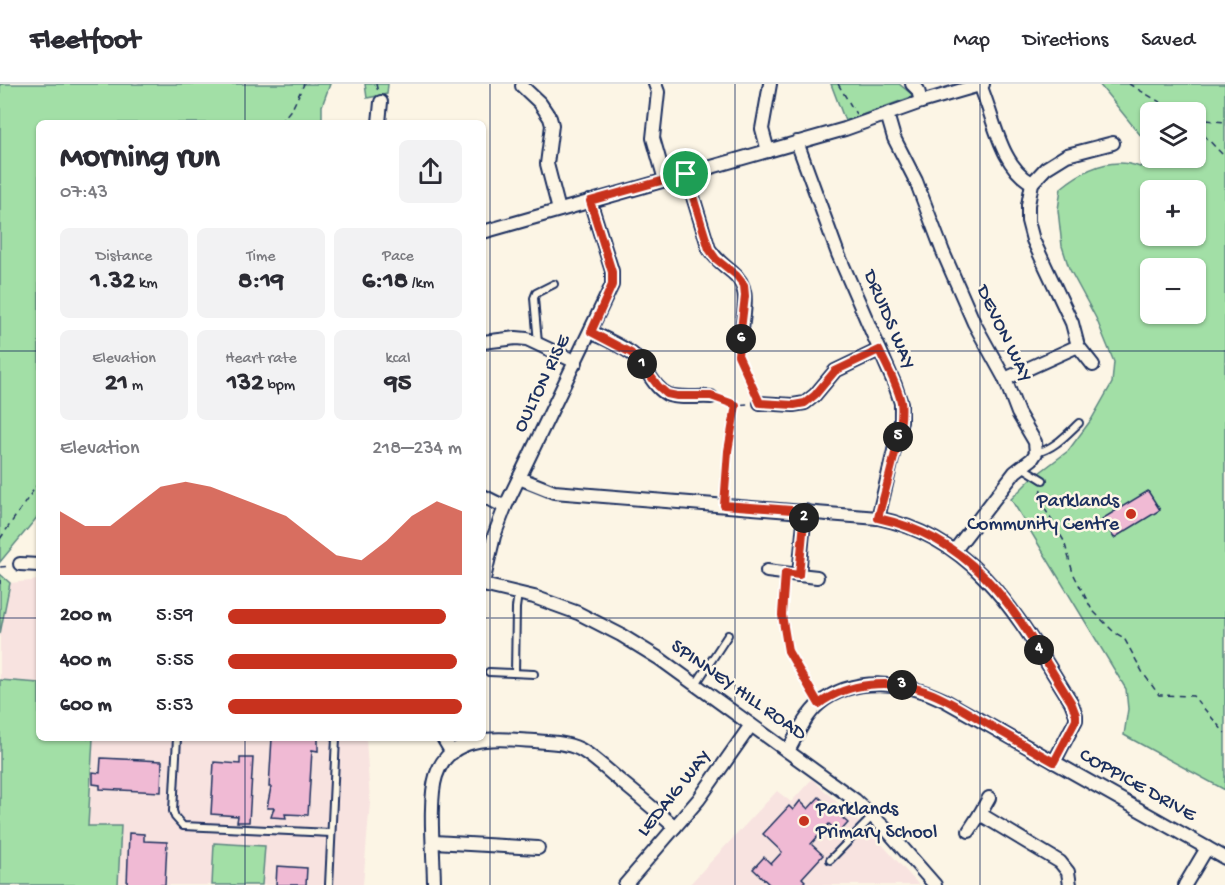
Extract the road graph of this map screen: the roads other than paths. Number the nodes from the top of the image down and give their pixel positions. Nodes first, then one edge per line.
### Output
1 (656, 84) edge
2 (770, 84) edge
3 (912, 84) edge
4 (981, 85) edge
5 (522, 86) dead end
6 (381, 102) dead end
7 (921, 102) junction
8 (887, 114) junction
9 (379, 120) edge
10 (797, 142) junction
11 (1113, 143) dead end
12 (768, 151) junction
13 (686, 174) junction
14 (665, 180) junction
15 (1032, 183) junction
16 (590, 201) junction
17 (559, 210) junction
18 (486, 231) edge
19 (554, 284) dead end
20 (742, 330) road end
21 (591, 332) junction
22 (486, 342) edge
23 (538, 343) junction
24 (1078, 346) junction
25 (879, 350) junction
26 (576, 362) junction
27 (1092, 365) dead end
28 (1005, 379) junction
29 (711, 396) road end
30 (760, 403) road end
31 (1079, 423) dead end
32 (1036, 453) junction
33 (1022, 467) junction
34 (519, 478) junction
35 (1043, 480) road end
36 (486, 498) edge
37 (505, 507) junction
38 (805, 511) junction
39 (878, 518) junction
40 (955, 550) junction
41 (20, 564) dead end
42 (36, 565) edge
43 (486, 571) edge
44 (767, 571) dead end
45 (799, 575) junction
46 (817, 577) dead end
47 (486, 585) edge
48 (518, 593) junction
49 (728, 635) dead end
50 (489, 672) dead end
51 (515, 673) junction
52 (534, 674) dead end
53 (695, 685) junction
54 (751, 725) junction
55 (486, 739) edge
56 (177, 741) edge
57 (336, 741) edge
58 (445, 741) edge
59 (474, 741) edge
60 (788, 751) junction
61 (452, 753) junction
62 (1054, 762) junction
63 (989, 798) dead end
64 (980, 814) junction
65 (873, 816) junction
66 (675, 827) junction
67 (969, 831) dead end
68 (331, 833) junction
69 (434, 842) junction
70 (538, 848) dead end
71 (1207, 848) junction
72 (1225, 858) edge
73 (830, 860) dead end
74 (329, 885) edge
75 (435, 885) edge
76 (625, 885) edge
77 (935, 885) edge
78 (1070, 885) edge
79 (1185, 885) edge

1 - 14 street
2 - 12 street
3 - 7 street
4 - 7 street
4 - 15 street
5 - 17 street
6 - 9 street
7 - 8 street
8 - 10 street
8 - 28 street, DEVON WAY
10 - 12 street
10 - 25 street, DRUIDS WAY
11 - 15 street
12 - 13 street
13 - 14 street
13 - 20 street
14 - 16 street
15 - 24 street
16 - 17 street
16 - 21 street, OULTON RISE
17 - 18 street
19 - 23 lane
21 - 26 street, OULTON RISE
21 - 29 street
22 - 23 street
23 - 26 street
24 - 27 street
24 - 28 street
25 - 30 street
25 - 39 street, DRUIDS WAY
26 - 34 street, OULTON RISE
28 - 32 street, DEVON WAY
31 - 32 lane
32 - 33 street
33 - 35 lane
33 - 40 street
34 - 37 street, OULTON RISE
34 - 38 street
36 - 37 street
37 - 43 street, OULTON RISE
38 - 39 street
38 - 45 street
39 - 40 street
40 - 62 street
41 - 42 street
44 - 45 street
45 - 46 street
47 - 48 street, SPINNEY HILL ROAD
48 - 51 lane
48 - 53 street, SPINNEY HILL ROAD
49 - 53 lane
50 - 51 lane
51 - 52 lane
53 - 54 street, SPINNEY HILL ROAD
54 - 60 street, SPINNEY HILL ROAD
54 - 66 street, LEDAIG WAY
55 - 66 street
56 - 68 lane
57 - 68 lane
58 - 61 street
59 - 61 street
60 - 62 street, COPPICE DRIVE
60 - 65 street, SPINNEY HILL ROAD
61 - 69 street
62 - 71 street, COPPICE DRIVE
63 - 64 street
64 - 67 street
64 - 78 street
65 - 73 lane
65 - 77 street, SPINNEY HILL ROAD
66 - 76 street, LEDAIG WAY
68 - 74 lane
69 - 70 street
69 - 75 street
71 - 72 street, COPPICE DRIVE
71 - 79 street

